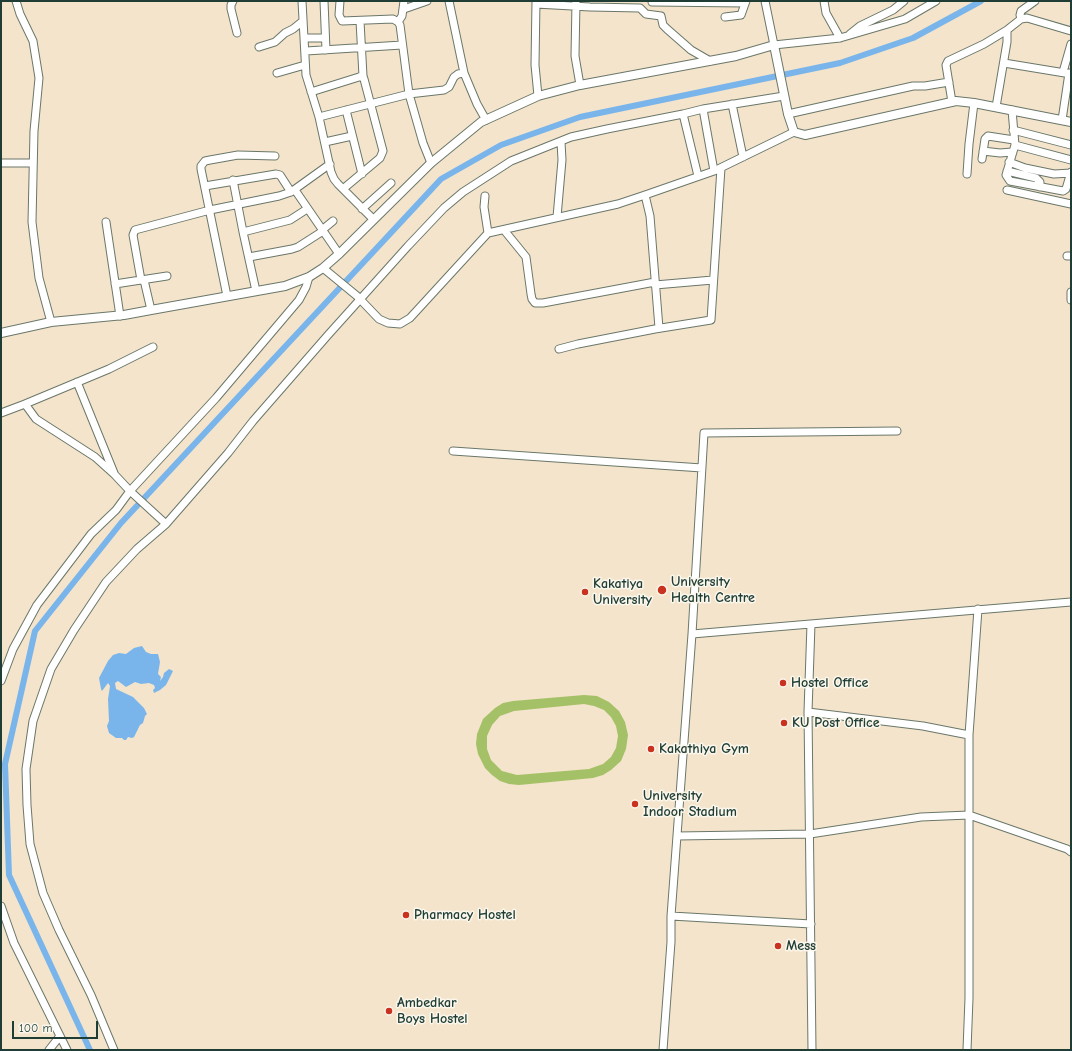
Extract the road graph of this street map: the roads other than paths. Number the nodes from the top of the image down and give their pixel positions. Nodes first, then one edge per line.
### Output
1 (16, 1) edge
2 (233, 1) edge
3 (302, 1) edge
4 (324, 1) edge
5 (340, 1) edge
6 (404, 1) edge
7 (426, 1) edge
8 (449, 1) edge
9 (652, 1) edge
10 (765, 1) edge
11 (824, 1) edge
12 (904, 1) edge
13 (936, 1) edge
14 (1035, 1) edge
15 (536, 2) edge
16 (695, 2) edge
17 (745, 2) edge
18 (576, 3) edge
19 (897, 4) edge
20 (404, 9) junction
21 (650, 14) junction
22 (726, 17) dead end
23 (1021, 19) junction
24 (303, 21) junction
25 (360, 21) junction
26 (398, 22) junction
27 (1007, 30) junction
28 (1071, 31) edge
29 (237, 33) dead end
30 (848, 36) junction
31 (305, 38) junction
32 (325, 38) junction
33 (840, 38) junction
34 (1071, 44) edge
35 (402, 45) junction
36 (774, 45) junction
37 (259, 47) dead end
38 (361, 48) junction
39 (326, 50) junction
40 (306, 52) junction
41 (710, 61) junction
42 (1004, 63) junction
43 (305, 65) junction
44 (277, 73) dead end
45 (464, 73) junction
46 (1068, 73) edge
47 (363, 76) junction
48 (948, 82) junction
49 (580, 85) junction
50 (311, 92) junction
51 (409, 94) junction
52 (783, 94) junction
53 (538, 96) junction
54 (952, 102) junction
55 (974, 103) junction
56 (370, 104) junction
57 (732, 104) junction
58 (996, 107) junction
59 (703, 109) junction
60 (346, 110) junction
61 (1012, 110) junction
62 (683, 114) junction
63 (788, 114) junction
64 (319, 117) junction
65 (486, 120) junction
66 (1062, 120) junction
67 (1071, 122) edge
68 (1013, 130) junction
69 (794, 132) junction
70 (352, 136) junction
71 (325, 142) junction
72 (561, 142) junction
73 (1071, 145) edge
74 (1014, 146) junction
75 (983, 150) junction
76 (275, 156) dead end
77 (743, 157) junction
78 (982, 159) dead end
79 (1071, 160) edge
80 (1009, 162) junction
81 (1, 163) edge
82 (431, 163) junction
83 (33, 164) junction
84 (330, 164) junction
85 (721, 168) junction
86 (714, 171) junction
87 (1007, 171) junction
88 (1071, 173) edge
89 (362, 174) junction
90 (967, 174) dead end
91 (698, 176) junction
92 (1028, 176) junction
93 (233, 180) junction
94 (391, 183) dead end
95 (1026, 184) junction
96 (205, 186) junction
97 (1040, 187) junction
98 (343, 189) junction
99 (1007, 190) dead end
100 (293, 191) junction
101 (1068, 191) edge
102 (645, 195) junction
103 (485, 196) dead end
104 (238, 204) junction
105 (1071, 204) edge
106 (362, 208) junction
107 (307, 209) junction
108 (210, 210) junction
109 (557, 217) junction
110 (373, 219) junction
111 (333, 221) dead end
112 (106, 222) dead end
113 (322, 230) junction
114 (504, 230) junction
115 (243, 232) junction
116 (488, 233) junction
117 (339, 254) junction
118 (249, 257) junction
119 (326, 270) junction
120 (167, 276) dead end
121 (308, 277) junction
122 (142, 280) junction
123 (713, 280) junction
124 (655, 283) junction
125 (116, 284) junction
126 (256, 291) junction
127 (1071, 292) edge
128 (227, 296) junction
129 (359, 298) junction
130 (1071, 300) edge
131 (152, 310) junction
132 (120, 316) junction
133 (51, 322) junction
134 (659, 328) junction
135 (1, 333) edge
136 (153, 347) dead end
137 (559, 349) dead end
138 (77, 382) junction
139 (25, 404) junction
140 (1, 413) edge
141 (897, 431) dead end
142 (453, 451) dead end
143 (702, 468) junction
144 (115, 475) junction
145 (132, 493) junction
146 (166, 524) junction
147 (1071, 602) edge
148 (978, 609) junction
149 (811, 624) junction
150 (692, 634) junction
151 (1, 681) edge
152 (808, 712) junction
153 (969, 735) junction
154 (969, 815) junction
155 (810, 834) junction
156 (677, 836) junction
157 (1070, 848) edge
158 (1, 906) edge
159 (671, 916) junction
160 (811, 924) junction
161 (60, 1036) junction
162 (49, 1050) edge
163 (67, 1050) edge
164 (114, 1050) edge
165 (663, 1050) edge
166 (812, 1050) edge
167 (967, 1050) edge

1 - 83 street
2 - 29 street
3 - 24 street
4 - 32 street
5 - 25 street
6 - 20 street
7 - 20 street
8 - 45 street
9 - 16 street
9 - 21 street
10 - 36 street
11 - 33 street
12 - 19 street
13 - 30 street
14 - 23 street
15 - 18 street
15 - 53 street
16 - 17 street
17 - 22 street
18 - 21 street
18 - 49 street
19 - 30 street
20 - 26 street
21 - 41 street
23 - 27 street
23 - 28 street
24 - 31 street
24 - 37 street
25 - 26 street
25 - 38 street
26 - 35 street
27 - 42 street
27 - 48 street
30 - 33 street
31 - 32 street
31 - 40 street
32 - 39 street
33 - 36 street
34 - 46 street
35 - 38 street
35 - 51 street
36 - 41 street
36 - 52 street
38 - 39 street
38 - 47 street
39 - 40 street
40 - 43 street
41 - 49 street
42 - 46 street
42 - 58 street
43 - 44 street
43 - 50 street
45 - 51 street
45 - 65 street
46 - 66 street
47 - 50 street
47 - 56 street
48 - 54 street
48 - 63 street
49 - 53 street
50 - 64 street
51 - 56 street
51 - 82 street
52 - 57 street
52 - 63 street
53 - 65 street
54 - 55 street
54 - 69 street
55 - 58 street
55 - 90 street
56 - 60 street
56 - 89 street
57 - 59 street
57 - 77 street
58 - 61 street
59 - 62 street
59 - 86 street
60 - 64 street
60 - 70 street
61 - 66 street
61 - 68 street
62 - 72 street
62 - 91 street
63 - 69 street
64 - 71 street
65 - 82 street
66 - 67 street
68 - 73 street
68 - 74 street
69 - 77 street
70 - 71 street
70 - 89 street
71 - 84 street
72 - 109 street
72 - 129 street
74 - 75 street
74 - 75 street
74 - 79 street
74 - 80 street
75 - 78 street
76 - 96 street
77 - 85 street
80 - 87 street
80 - 88 street
81 - 83 street
82 - 110 street
83 - 133 street
84 - 98 street
84 - 100 street
85 - 86 street
85 - 123 street
86 - 91 street
87 - 92 street
87 - 95 street
88 - 101 street
89 - 98 street
91 - 102 street
92 - 95 street
92 - 97 street
93 - 96 street
93 - 100 street
93 - 104 street
94 - 106 street
95 - 97 street
96 - 108 street
97 - 101 street
98 - 106 street
99 - 105 street
100 - 104 street
100 - 107 street
102 - 109 street
102 - 124 street
103 - 116 street
104 - 108 street
104 - 115 street
106 - 110 street
107 - 113 street
107 - 115 street
108 - 122 street
108 - 128 street
109 - 114 street
110 - 117 street
111 - 113 street
112 - 125 street
113 - 117 street
113 - 118 street
114 - 116 street
114 - 124 street
115 - 118 street
116 - 129 street
117 - 119 street
118 - 126 street
119 - 121 street
119 - 129 street
120 - 122 street
121 - 126 street
121 - 145 street
122 - 125 street
122 - 131 street
123 - 124 street
123 - 134 street
124 - 134 street
125 - 132 street
126 - 128 street
127 - 130 street
128 - 131 street
129 - 146 street
131 - 132 street
132 - 133 street
133 - 135 street
134 - 137 street
136 - 138 street
138 - 139 street
138 - 144 street
139 - 140 street
139 - 144 street
141 - 143 street
142 - 143 street
143 - 150 street
144 - 145 street
145 - 146 street
145 - 151 street
146 - 164 street
147 - 148 street
148 - 149 street
148 - 153 street
149 - 150 street
149 - 152 street
150 - 156 street
152 - 153 street
152 - 155 street
153 - 154 street
154 - 155 street
154 - 157 street
154 - 167 street
155 - 156 street
155 - 160 street
156 - 159 street
158 - 161 street
159 - 160 street
159 - 165 street
160 - 166 street
161 - 162 street
161 - 163 street

